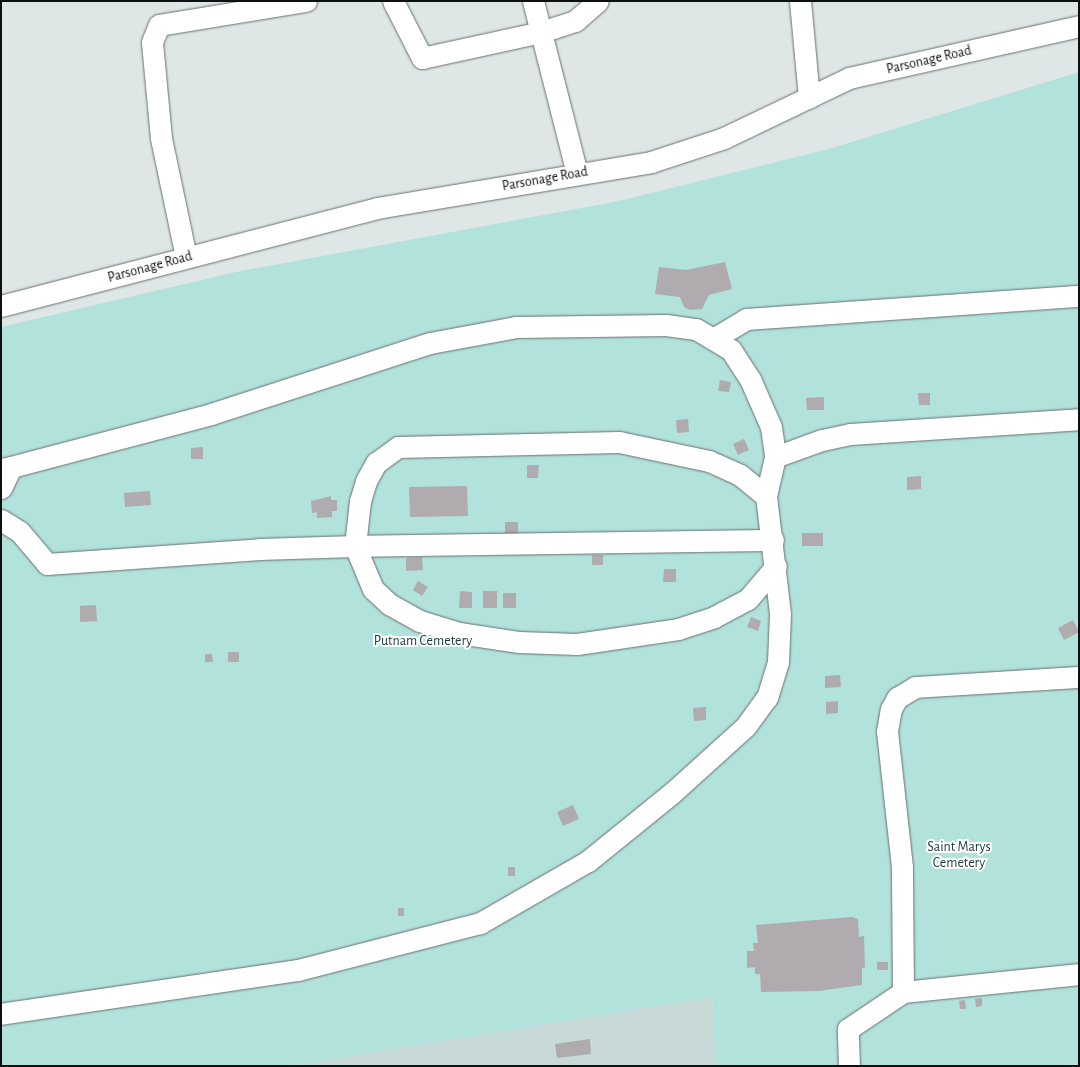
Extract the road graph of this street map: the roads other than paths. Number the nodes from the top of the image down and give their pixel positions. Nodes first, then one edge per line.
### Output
1 (306, 1) edge
2 (394, 1) edge
3 (533, 1) edge
4 (598, 1) edge
5 (800, 1) edge
6 (1079, 26) edge
7 (541, 32) junction
8 (809, 98) junction
9 (577, 173) junction
10 (186, 257) junction
11 (1079, 296) edge
12 (1, 306) edge
13 (713, 339) junction
14 (1079, 419) edge
15 (775, 457) junction
16 (6, 468) edge
17 (1, 488) edge
18 (766, 496) junction
19 (1, 520) edge
20 (773, 540) junction
21 (355, 546) junction
22 (776, 566) junction
23 (1079, 677) edge
24 (1079, 974) edge
25 (903, 992) junction
26 (1, 1014) edge
27 (848, 1066) edge

1 - 10 street
2 - 7 street
3 - 7 street
4 - 7 street
5 - 8 street
6 - 8 street, Parsonage Road
7 - 9 street
8 - 9 street, Parsonage Road
9 - 10 street, Parsonage Road
10 - 12 street, Parsonage Road
11 - 13 street
13 - 15 street
13 - 16 street
14 - 15 street
15 - 18 street
16 - 17 street
18 - 20 street
18 - 21 street
19 - 21 street
20 - 21 street
20 - 22 street
21 - 22 street
22 - 26 street
23 - 25 street
24 - 25 street
25 - 27 street

